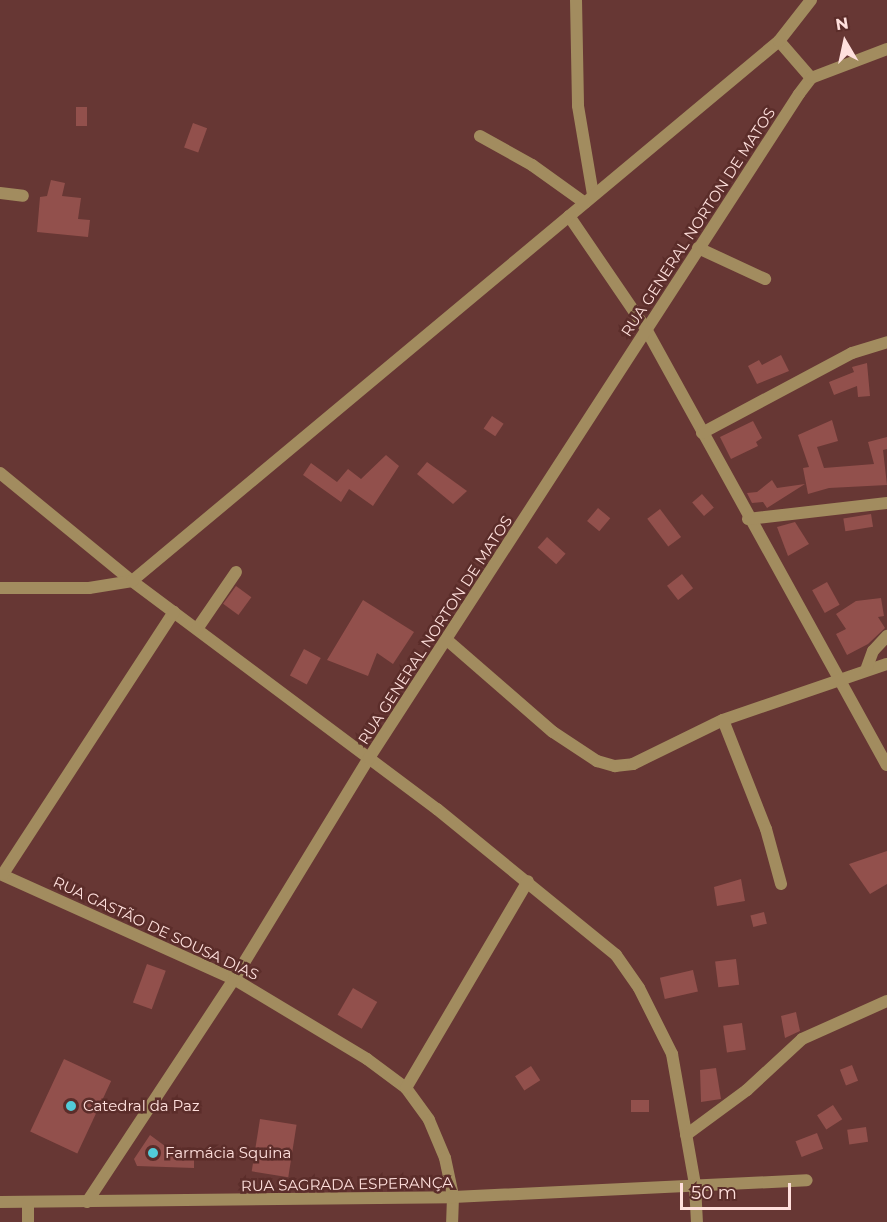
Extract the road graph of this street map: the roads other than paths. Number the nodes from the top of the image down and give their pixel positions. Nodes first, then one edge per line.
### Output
1 (576, 0) edge
2 (811, 0) edge
3 (779, 41) junction
4 (887, 49) edge
5 (811, 78) junction
6 (480, 136) dead end
7 (0, 193) edge
8 (22, 196) dead end
9 (589, 199) junction
10 (569, 216) junction
11 (698, 248) junction
12 (765, 279) dead end
13 (646, 329) junction
14 (887, 342) edge
15 (702, 433) junction
16 (0, 473) edge
17 (887, 502) edge
18 (748, 519) junction
19 (236, 572) dead end
20 (132, 581) junction
21 (0, 588) edge
22 (174, 612) junction
23 (196, 629) junction
24 (887, 636) edge
25 (447, 640) junction
26 (887, 664) edge
27 (866, 670) junction
28 (839, 677) junction
29 (723, 720) junction
30 (369, 758) junction
31 (887, 765) edge
32 (2, 874) edge
33 (528, 881) junction
34 (781, 884) dead end
35 (234, 979) junction
36 (887, 1000) edge
37 (406, 1088) junction
38 (686, 1135) junction
39 (807, 1180) dead end
40 (695, 1185) junction
41 (453, 1197) junction
42 (0, 1202) edge
43 (28, 1202) junction
44 (87, 1202) junction
45 (28, 1222) edge
46 (452, 1222) edge
47 (697, 1222) edge

1 - 9 street
2 - 3 street
3 - 5 street
3 - 9 street
4 - 5 street
5 - 11 street, RUA GENERAL NORTON DE MATOS
6 - 9 street
7 - 8 street
9 - 10 street
10 - 13 street
10 - 20 street
11 - 12 street
11 - 13 street, RUA GENERAL NORTON DE MATOS
13 - 15 street
13 - 25 street, RUA GENERAL NORTON DE MATOS
14 - 15 street
15 - 18 street
16 - 20 street
17 - 18 street
18 - 28 street
19 - 23 street
20 - 21 street
20 - 22 street
22 - 23 street
22 - 32 street
23 - 30 street
24 - 27 street
25 - 29 street
25 - 30 street, RUA GENERAL NORTON DE MATOS
26 - 27 street
27 - 28 street
28 - 29 street
28 - 31 street
29 - 34 street
30 - 33 street
30 - 35 street, RUA GENERAL NORTON DE MATOS
32 - 35 street, RUA GASTÃO DE SOUSA DIAS
33 - 37 street
33 - 38 street
35 - 37 street, RUA GASTÃO DE SOUSA DIAS
35 - 44 street, RUA GENERAL NORTON DE MATOS
36 - 38 street
37 - 41 street, RUA GASTÃO DE SOUSA DIAS
38 - 40 street
39 - 40 street, RUA SAGRADA ESPERANÇA
40 - 41 street, RUA SAGRADA ESPERANÇA
40 - 47 street
41 - 44 street, RUA SAGRADA ESPERANÇA
41 - 46 street, RUA GASTÃO DE SOUSA DIAS
42 - 43 street, RUA SAGRADA ESPERANÇA
43 - 44 street, RUA SAGRADA ESPERANÇA
43 - 45 street

